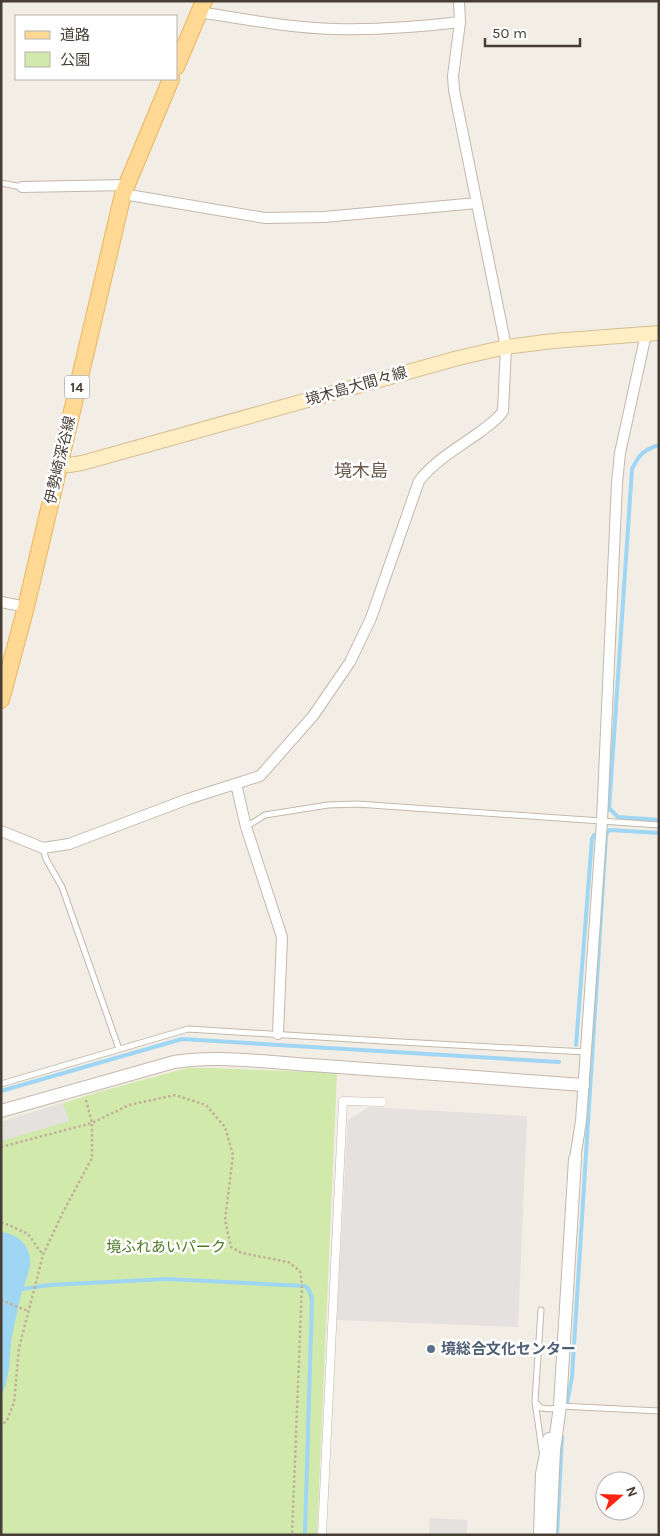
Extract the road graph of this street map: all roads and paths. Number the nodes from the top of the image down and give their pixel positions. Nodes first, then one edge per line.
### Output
1 (459, 1) edge
2 (201, 7) edge
3 (460, 22) junction
4 (178, 62) edge
5 (171, 80) edge
6 (1, 183) edge
7 (22, 188) joint
8 (124, 190) junction
9 (477, 203) junction
10 (652, 333) edge
11 (506, 347) junction
12 (59, 464) junction
13 (1, 602) edge
14 (26, 607) junction
15 (1, 700) edge
16 (236, 784) junction
17 (602, 821) junction
18 (659, 825) edge
19 (246, 828) junction
20 (1, 831) edge
21 (43, 848) junction
22 (278, 1034) junction
23 (119, 1049) junction
24 (586, 1052) junction
25 (1, 1084) edge
26 (584, 1085) junction
27 (85, 1096) dead end
28 (382, 1102) dead end
29 (1, 1111) edge
30 (92, 1123) junction
31 (1, 1148) edge
32 (575, 1159) joint
33 (1, 1224) edge
34 (43, 1255) junction
35 (1, 1300) edge
36 (541, 1310) dead end
37 (28, 1311) junction
38 (535, 1401) junction
39 (560, 1406) junction
40 (659, 1411) edge
41 (1, 1426) edge
42 (542, 1474) junction
43 (292, 1535) edge
44 (322, 1535) edge
45 (540, 1535) edge
46 (550, 1535) edge

1 - 3 street
2 - 3 street
2 - 4 main road
3 - 9 street
5 - 8 main road, 伊勢崎深谷線 / 14
6 - 7 lane
7 - 8 street
8 - 9 street
8 - 12 main road, 伊勢崎深谷線 / 14
9 - 11 street
10 - 11 main road, 境木島大間々線
10 - 17 street
11 - 12 main road, 境木島大間々線
11 - 16 street
12 - 14 main road, 伊勢崎深谷線 / 14
13 - 14 street
14 - 15 main road, 伊勢崎深谷線 / 14
16 - 19 street
16 - 21 street
17 - 18 lane
17 - 19 lane
17 - 24 street
19 - 22 street
20 - 21 street
21 - 23 lane
22 - 23 lane
22 - 24 lane
23 - 25 lane
24 - 26 street
26 - 29 street
26 - 32 street
27 - 30 path
28 - 44 street
30 - 31 path
30 - 34 path
30 - 43 path
32 - 39 street
33 - 34 path
34 - 37 path
35 - 37 path
36 - 38 lane
37 - 41 path
38 - 39 lane
38 - 42 lane
39 - 40 lane
39 - 42 street
39 - 46 street
42 - 45 street

